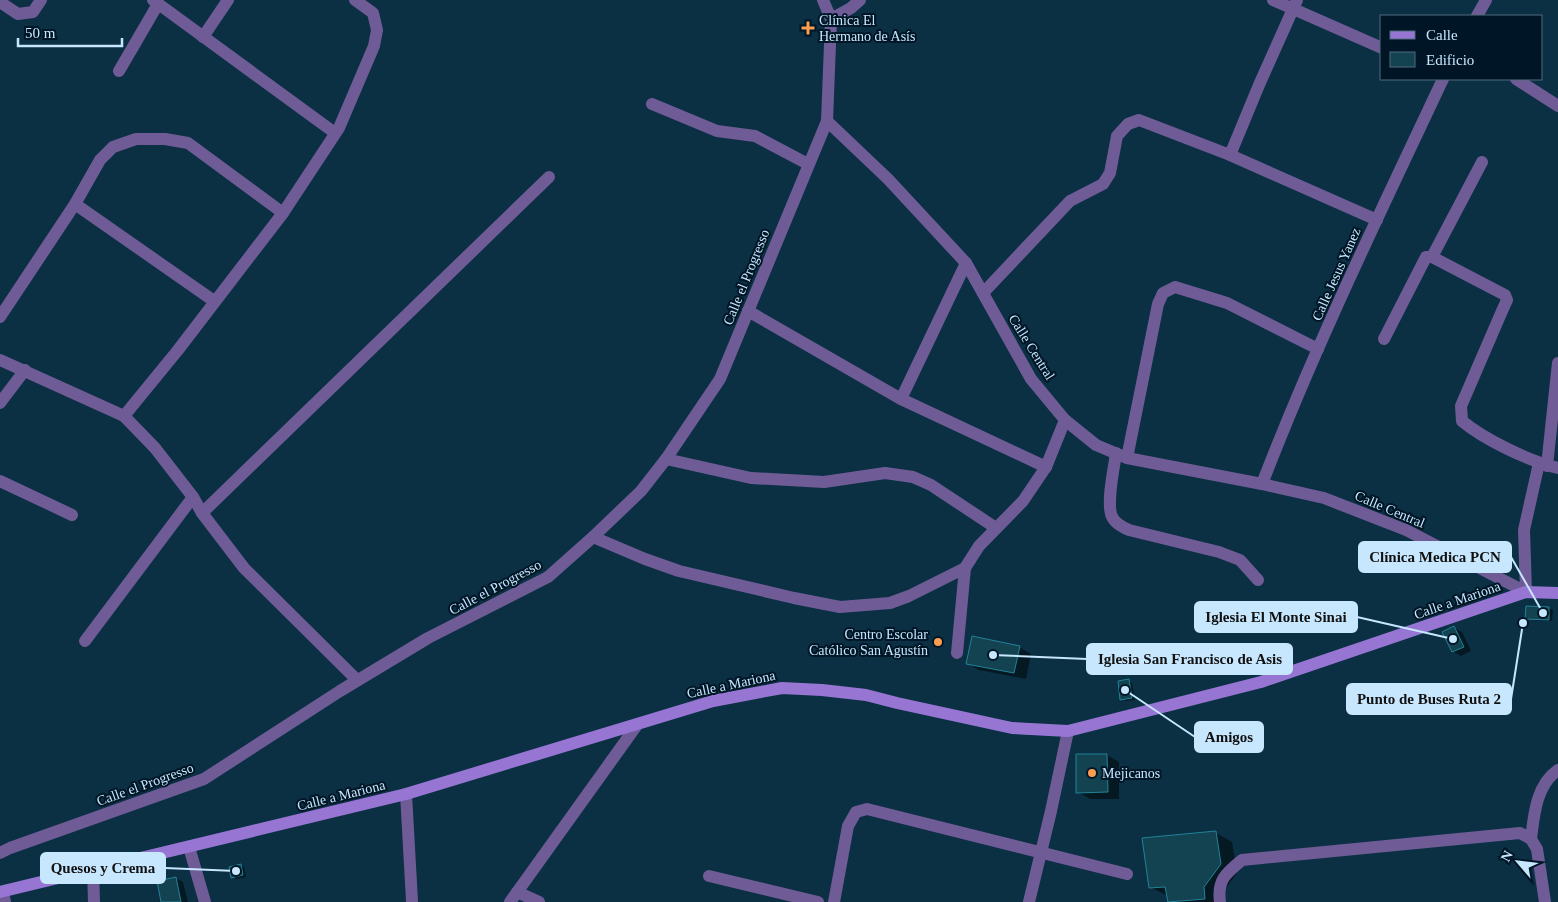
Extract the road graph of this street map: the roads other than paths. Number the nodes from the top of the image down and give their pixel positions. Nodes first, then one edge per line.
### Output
1 (41, 0) edge
2 (228, 0) edge
3 (355, 0) edge
4 (823, 0) edge
5 (860, 0) edge
6 (1273, 0) edge
7 (1486, 0) edge
8 (0, 2) edge
9 (156, 2) edge
10 (1295, 5) edge
11 (1478, 15) edge
12 (831, 19) junction
13 (204, 37) junction
14 (1380, 47) edge
15 (118, 71) dead end
16 (1443, 80) edge
17 (1518, 80) edge
18 (652, 104) dead end
19 (1558, 106) edge
20 (827, 120) junction
21 (336, 133) junction
22 (1230, 155) junction
23 (1482, 162) dead end
24 (808, 164) junction
25 (549, 177) dead end
26 (75, 204) junction
27 (283, 213) junction
28 (1376, 220) junction
29 (1432, 257) junction
30 (966, 263) junction
31 (983, 293) junction
32 (214, 301) junction
33 (748, 311) junction
34 (0, 317) edge
35 (1384, 339) dead end
36 (1318, 349) junction
37 (0, 360) edge
38 (1558, 363) edge
39 (25, 370) junction
40 (901, 399) junction
41 (0, 403) edge
42 (124, 416) junction
43 (1065, 420) junction
44 (1122, 455) junction
45 (666, 459) junction
46 (1548, 466) edge
47 (1046, 467) junction
48 (0, 481) edge
49 (1262, 484) junction
50 (192, 496) junction
51 (202, 513) junction
52 (72, 515) dead end
53 (996, 528) junction
54 (593, 537) junction
55 (966, 568) junction
56 (1258, 580) dead end
57 (1526, 592) junction
58 (1558, 593) edge
59 (85, 641) dead end
60 (958, 653) dead end
61 (357, 680) junction
62 (637, 725) junction
63 (1068, 730) junction
64 (1558, 770) edge
65 (406, 794) junction
66 (1531, 840) junction
67 (189, 847) junction
68 (0, 853) edge
69 (1041, 853) junction
70 (93, 869) junction
71 (1128, 874) dead end
72 (709, 876) dead end
73 (3, 895) edge
74 (514, 897) edge
75 (412, 901) edge
76 (94, 902) edge
77 (204, 902) edge
78 (539, 902) edge
79 (818, 902) edge
80 (834, 902) edge
81 (1030, 902) edge
82 (1220, 902) edge
83 (1545, 902) edge

1 - 8 street
2 - 13 street
3 - 21 street
4 - 12 street
5 - 12 street
6 - 10 street
7 - 11 street
9 - 13 street
9 - 15 street
10 - 14 street
10 - 22 street
12 - 20 street
13 - 21 street
16 - 28 street, Calle Jesus Yanez
17 - 19 street
18 - 24 street
20 - 24 street, Calle el Progresso
20 - 30 street, Calle Central
21 - 27 street
22 - 28 street
22 - 31 street
23 - 29 street
24 - 33 street, Calle el Progresso
25 - 51 street
26 - 27 street
26 - 32 street
26 - 34 street
27 - 32 street
28 - 36 street, Calle Jesus Yanez
29 - 35 street
29 - 46 street
30 - 31 street, Calle Central
30 - 40 street
31 - 43 street, Calle Central
32 - 42 street
33 - 40 street
33 - 45 street, Calle el Progresso
36 - 44 street
36 - 49 street, Calle Jesus Yanez
37 - 39 street
38 - 46 street
39 - 41 street
39 - 42 street
40 - 47 street
42 - 50 street
43 - 44 street, Calle Central
43 - 47 street
44 - 49 street, Calle Central
44 - 56 street
45 - 53 street
45 - 54 street, Calle el Progresso
46 - 57 street
47 - 53 street
48 - 52 street
49 - 57 street, Calle Central
50 - 51 street
50 - 59 street
51 - 61 street
53 - 55 street
54 - 55 street
54 - 61 street, Calle el Progresso
55 - 60 street
57 - 58 main road, Calle a Mariona
57 - 63 main road, Calle a Mariona
61 - 68 street, Calle el Progresso
62 - 63 main road, Calle a Mariona
62 - 65 main road, Calle a Mariona
62 - 74 street
63 - 69 street
64 - 66 street
65 - 67 main road, Calle a Mariona
65 - 75 street
66 - 82 street
66 - 83 street
67 - 70 main road, Calle a Mariona
67 - 77 street
69 - 71 street
69 - 80 street
69 - 81 street
70 - 73 main road, Calle a Mariona
70 - 76 street
72 - 79 street
74 - 78 street

